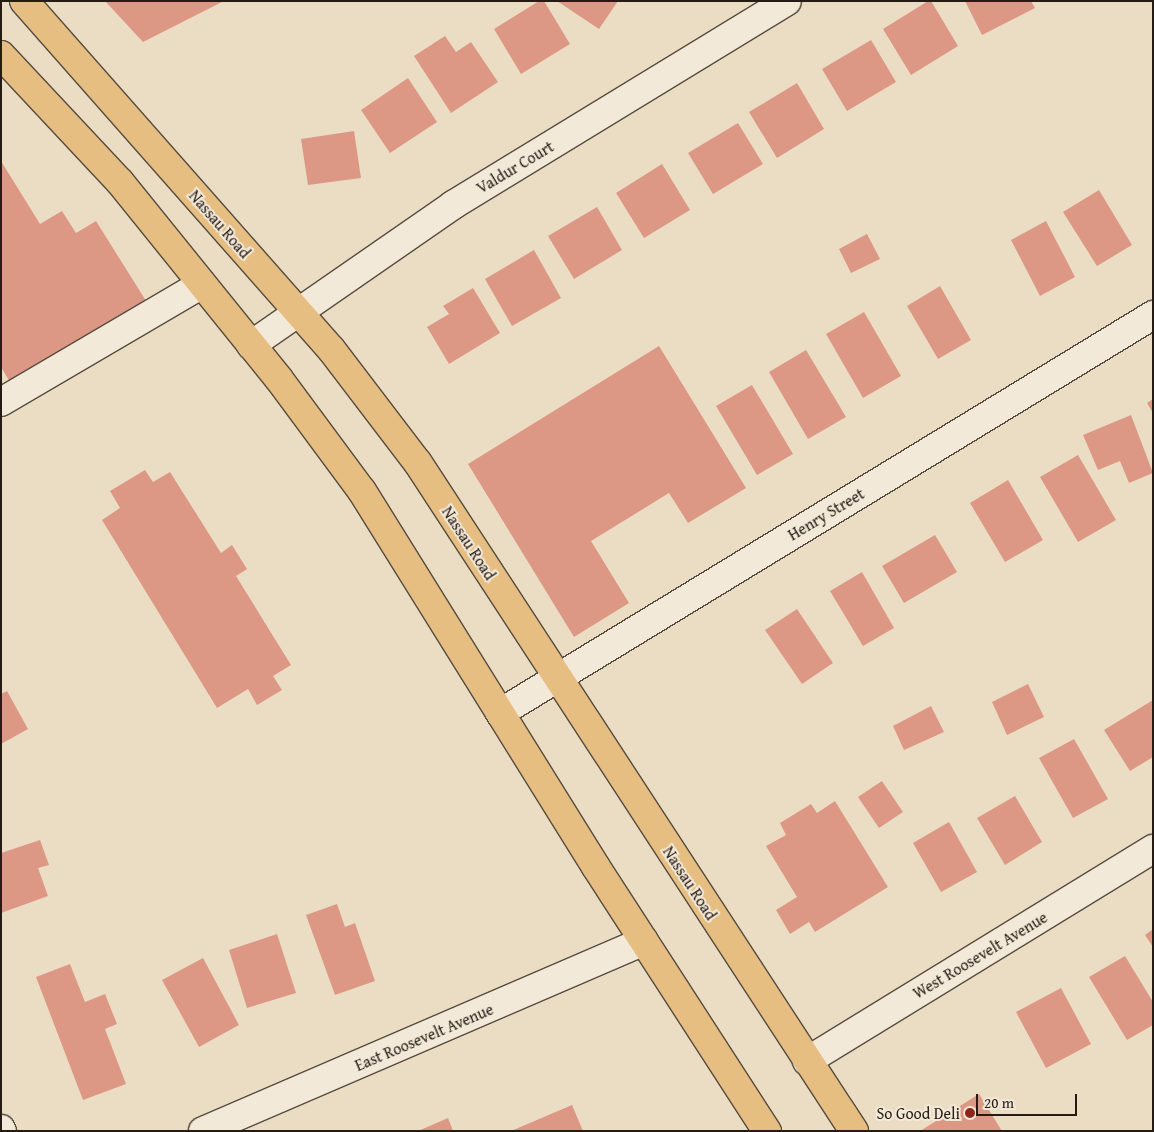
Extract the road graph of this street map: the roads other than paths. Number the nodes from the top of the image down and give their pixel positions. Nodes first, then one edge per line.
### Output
1 (24, 1) edge
2 (787, 1) edge
3 (1, 55) edge
4 (202, 284) junction
5 (298, 312) junction
6 (1153, 315) edge
7 (251, 345) junction
8 (1, 402) edge
9 (557, 678) junction
10 (500, 713) junction
11 (1153, 849) edge
12 (644, 942) junction
13 (807, 1061) junction
14 (203, 1131) edge
15 (767, 1131) edge
16 (854, 1131) edge

1 - 5 main road, Nassau Road
2 - 5 street, Valdur Court
3 - 4 main road
4 - 7 main road
4 - 8 street
5 - 7 street, Valdur Court
5 - 9 main road, Nassau Road
6 - 9 street, Henry Street
7 - 10 main road
9 - 10 street, Henry Street
9 - 13 main road, Nassau Road
10 - 12 main road
11 - 13 street, West Roosevelt Avenue
12 - 14 street, East Roosevelt Avenue
12 - 15 main road
13 - 16 main road, Nassau Road

